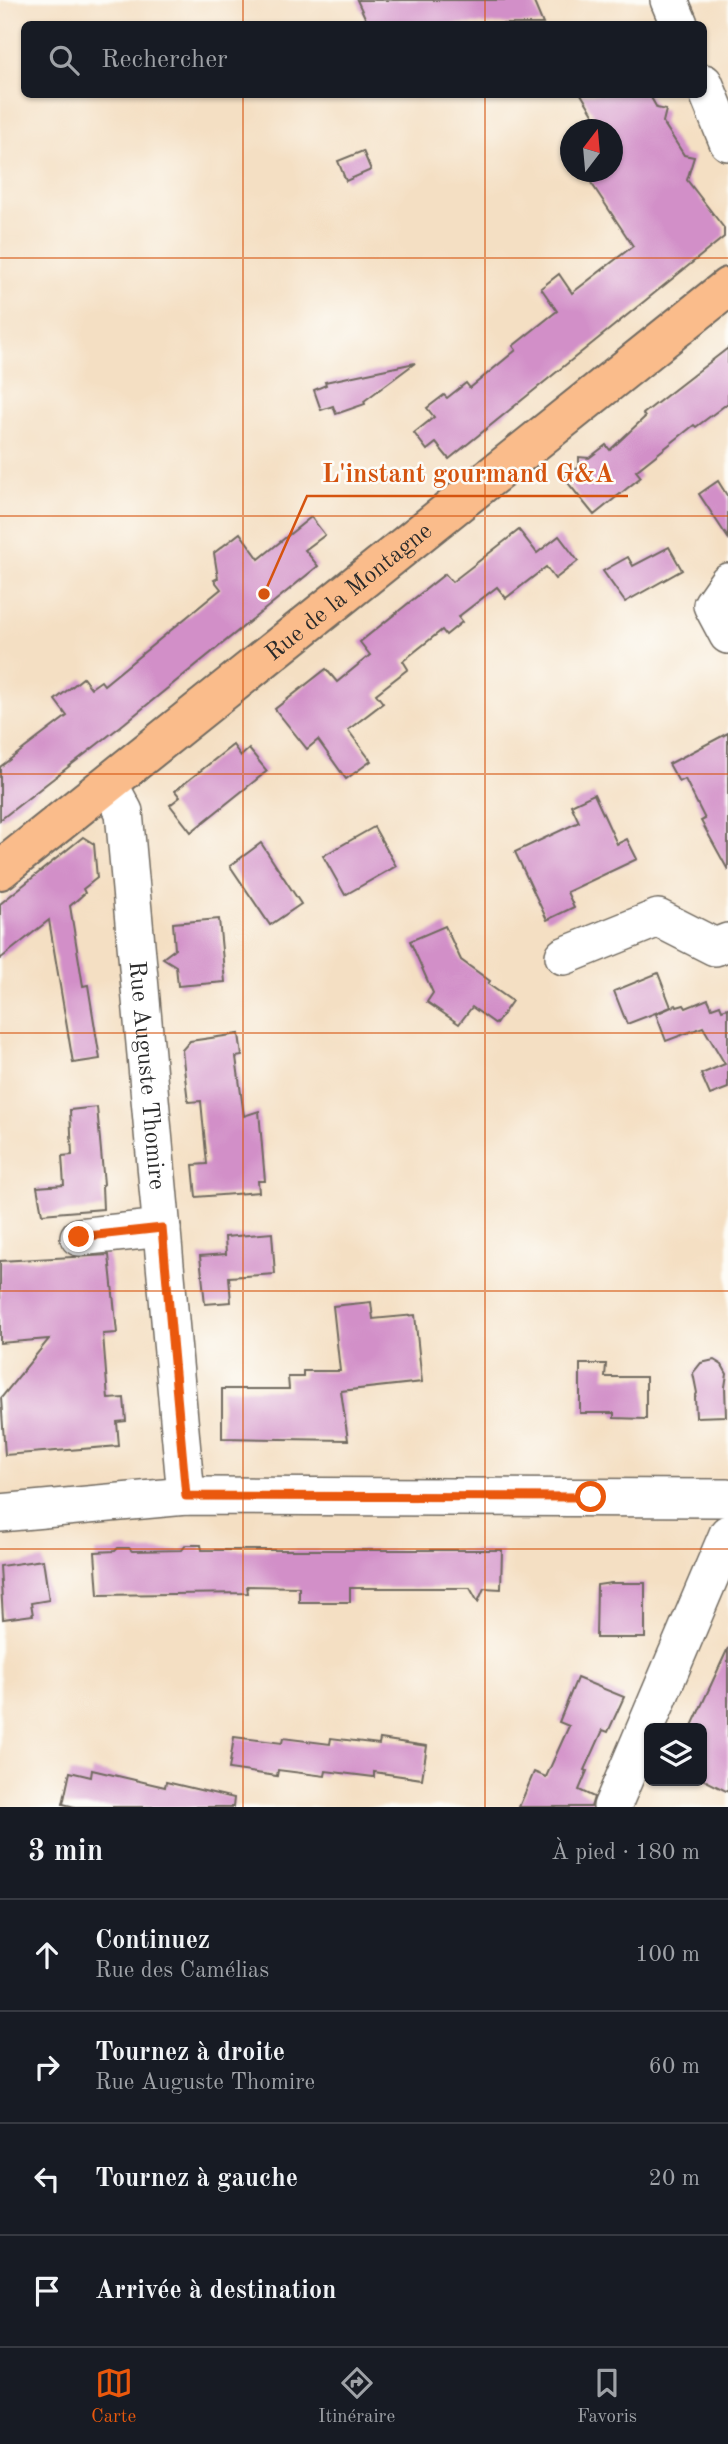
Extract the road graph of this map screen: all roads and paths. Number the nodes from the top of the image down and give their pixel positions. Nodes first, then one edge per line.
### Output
1 (669, 0) edge
2 (678, 21) edge
3 (707, 90) edge
4 (728, 142) edge
5 (728, 287) edge
6 (728, 582) edge
7 (728, 635) edge
8 (108, 784) junction
9 (0, 870) edge
10 (728, 942) edge
11 (564, 956) dead end
12 (162, 1228) junction
13 (79, 1237) dead end
14 (186, 1496) junction
15 (728, 1498) edge
16 (0, 1513) edge
17 (728, 1534) edge
18 (612, 1807) edge

1 - 2 street
3 - 4 street
5 - 8 main road, Rue de la Montagne
6 - 7 street
8 - 9 main road, Rue de la Montagne
8 - 12 street, Rue Auguste Thomire
10 - 11 street
12 - 13 street
12 - 14 street, Rue Auguste Thomire
14 - 15 street
14 - 16 street
17 - 18 street

